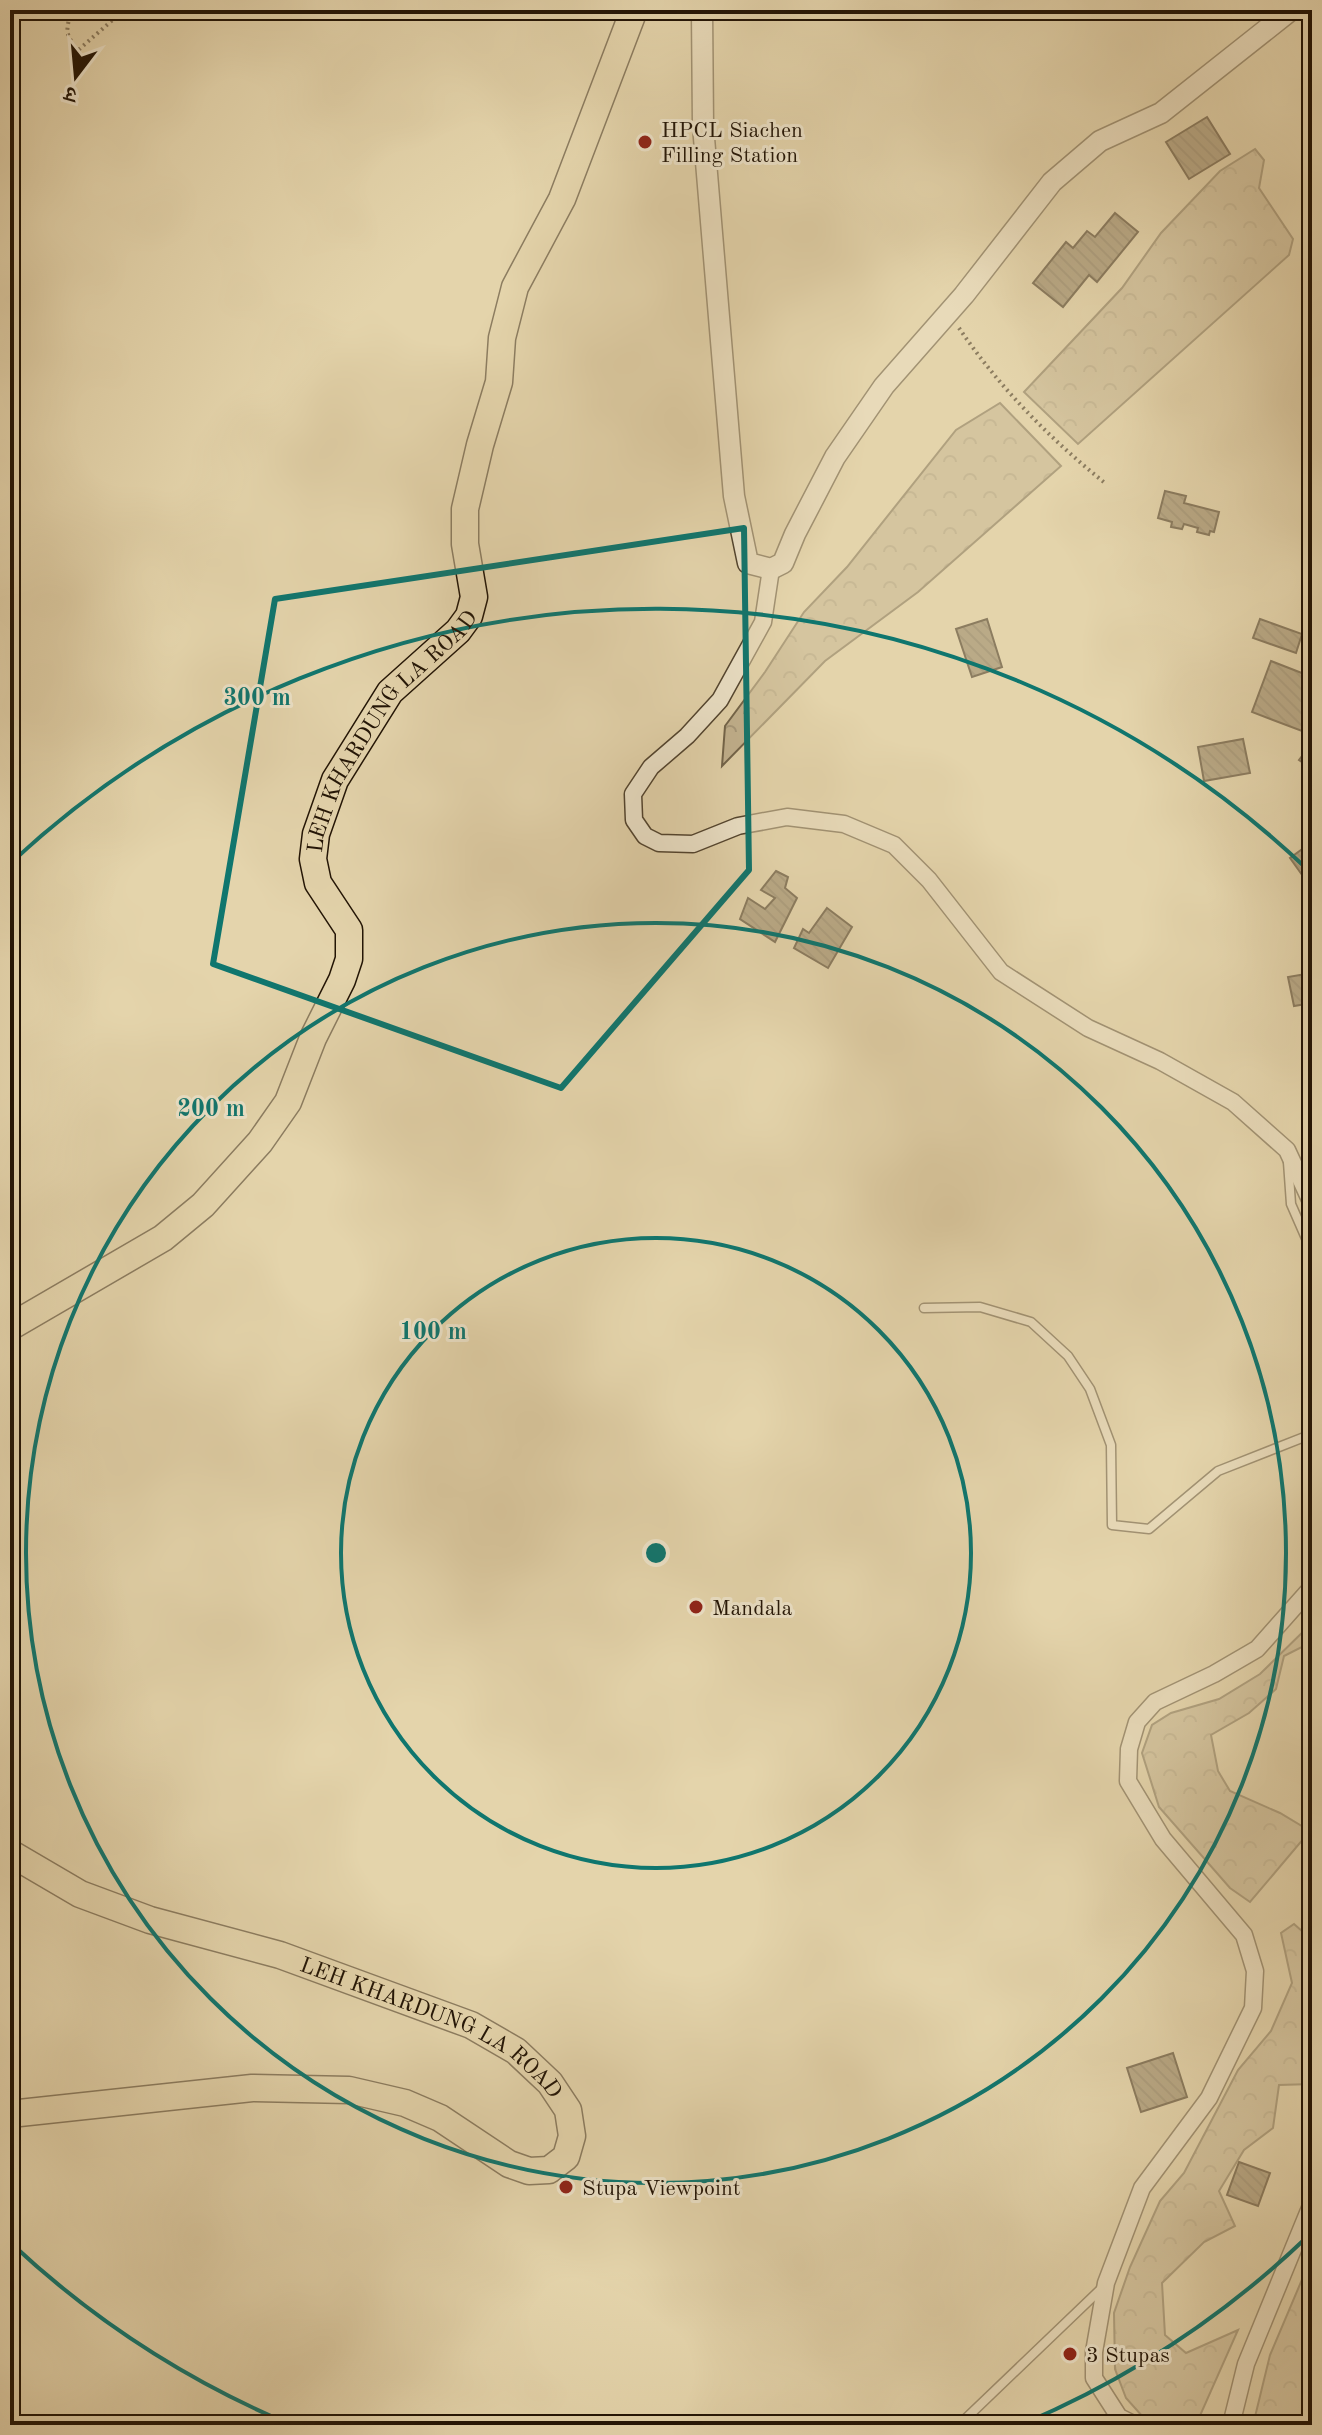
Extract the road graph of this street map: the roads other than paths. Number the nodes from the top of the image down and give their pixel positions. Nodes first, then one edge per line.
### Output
1 (634, 10) edge
2 (702, 10) edge
3 (1291, 10) edge
4 (771, 569) junction
5 (1287, 1150) junction
6 (1312, 1204) edge
7 (1312, 1252) edge
8 (924, 1308) dead end
9 (10, 1327) edge
10 (1312, 1434) edge
11 (1312, 1587) edge
12 (10, 1853) edge
13 (10, 2114) edge
14 (1312, 2203) edge
15 (1106, 2283) junction
16 (959, 2425) edge
17 (1135, 2425) edge
18 (1231, 2425) edge

1 - 9 main road, LEH KHARDUNG LA ROAD
2 - 4 street
3 - 4 street
4 - 5 street
5 - 6 street
5 - 7 lane
8 - 10 lane
11 - 15 street
12 - 13 main road, LEH KHARDUNG LA ROAD
14 - 18 street
15 - 16 lane
15 - 17 street

